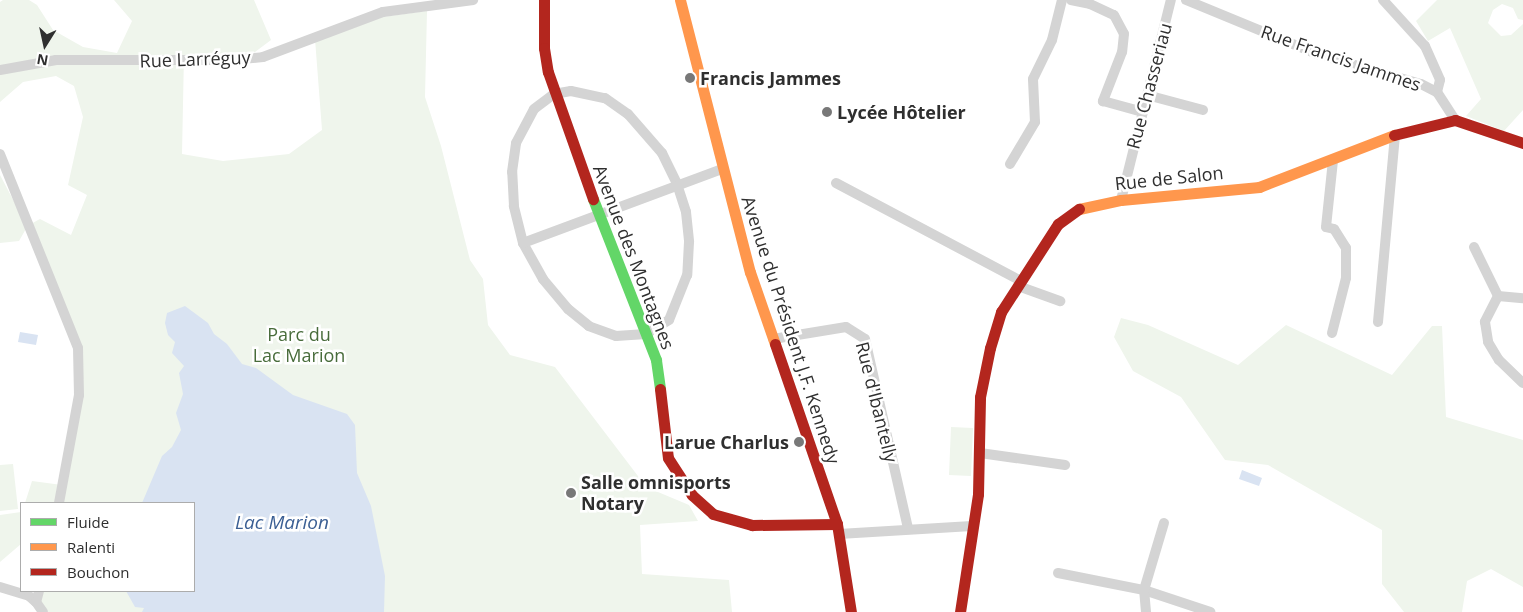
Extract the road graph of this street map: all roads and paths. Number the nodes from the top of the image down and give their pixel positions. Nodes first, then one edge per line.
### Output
1 (473, 0) edge
2 (544, 0) edge
3 (680, 0) edge
4 (1062, 0) edge
5 (1071, 0) edge
6 (1172, 0) edge
7 (1186, 0) edge
8 (1383, 0) edge
9 (0, 70) edge
10 (1437, 92) junction
11 (554, 94) junction
12 (1147, 95) junction
13 (1203, 110) dead end
14 (1143, 112) junction
15 (1455, 120) junction
16 (1395, 135) junction
17 (1523, 144) edge
18 (0, 154) edge
19 (1332, 160) junction
20 (1010, 164) dead end
21 (722, 169) junction
22 (836, 183) dead end
23 (677, 184) junction
24 (1121, 200) junction
25 (600, 217) junction
26 (523, 243) junction
27 (1474, 247) dead end
28 (1020, 283) junction
29 (1498, 296) junction
30 (1523, 298) edge
31 (1060, 301) dead end
32 (1378, 322) dead end
33 (1332, 333) dead end
34 (646, 334) junction
35 (773, 339) junction
36 (1523, 383) edge
37 (980, 453) junction
38 (1065, 465) dead end
39 (59, 502) edge
40 (1164, 523) dead end
41 (972, 526) junction
42 (838, 529) junction
43 (908, 529) junction
44 (1058, 573) dead end
45 (0, 587) edge
46 (1144, 590) junction
47 (39, 592) edge
48 (36, 602) junction
49 (43, 612) edge
50 (851, 612) edge
51 (960, 612) edge
52 (1146, 612) edge
53 (1210, 612) edge

1 - 9 street, Rue Larréguy
2 - 11 street, Avenue des Montagnes
3 - 21 street, Avenue du Président J.F. Kennedy
4 - 20 street
5 - 14 street
6 - 12 street, Rue Chasseriau
7 - 10 street, Rue Francis Jammes
8 - 10 street
10 - 15 street, Rue Francis Jammes
11 - 23 street
11 - 25 street, Avenue des Montagnes
11 - 26 street
12 - 13 street
12 - 14 street, Rue Chasseriau
14 - 24 street, Rue Chasseriau
15 - 16 street, Rue de Salon
15 - 17 street
16 - 19 street, Rue de Salon
16 - 32 street
18 - 39 street
19 - 24 street, Rue de Salon
19 - 33 street
21 - 23 street
21 - 35 street, Avenue du Président J.F. Kennedy
22 - 28 street
23 - 25 street
23 - 34 street
24 - 28 street, Rue de Salon
25 - 26 street
25 - 34 street, Avenue des Montagnes
26 - 34 street
27 - 29 street
28 - 31 street
28 - 37 street, Rue de Salon
29 - 30 street
29 - 36 street
34 - 42 street, Avenue des Montagnes
35 - 42 street, Avenue du Président J.F. Kennedy
35 - 43 street, Rue d'Ibantelly
37 - 38 street
37 - 41 street, Rue de Salon
40 - 46 street
41 - 43 street
41 - 51 street, Rue de Salon
42 - 43 street
42 - 50 street, Avenue du Président J.F. Kennedy
44 - 46 street
45 - 48 street
46 - 52 street
46 - 53 street
47 - 48 street
48 - 49 street

